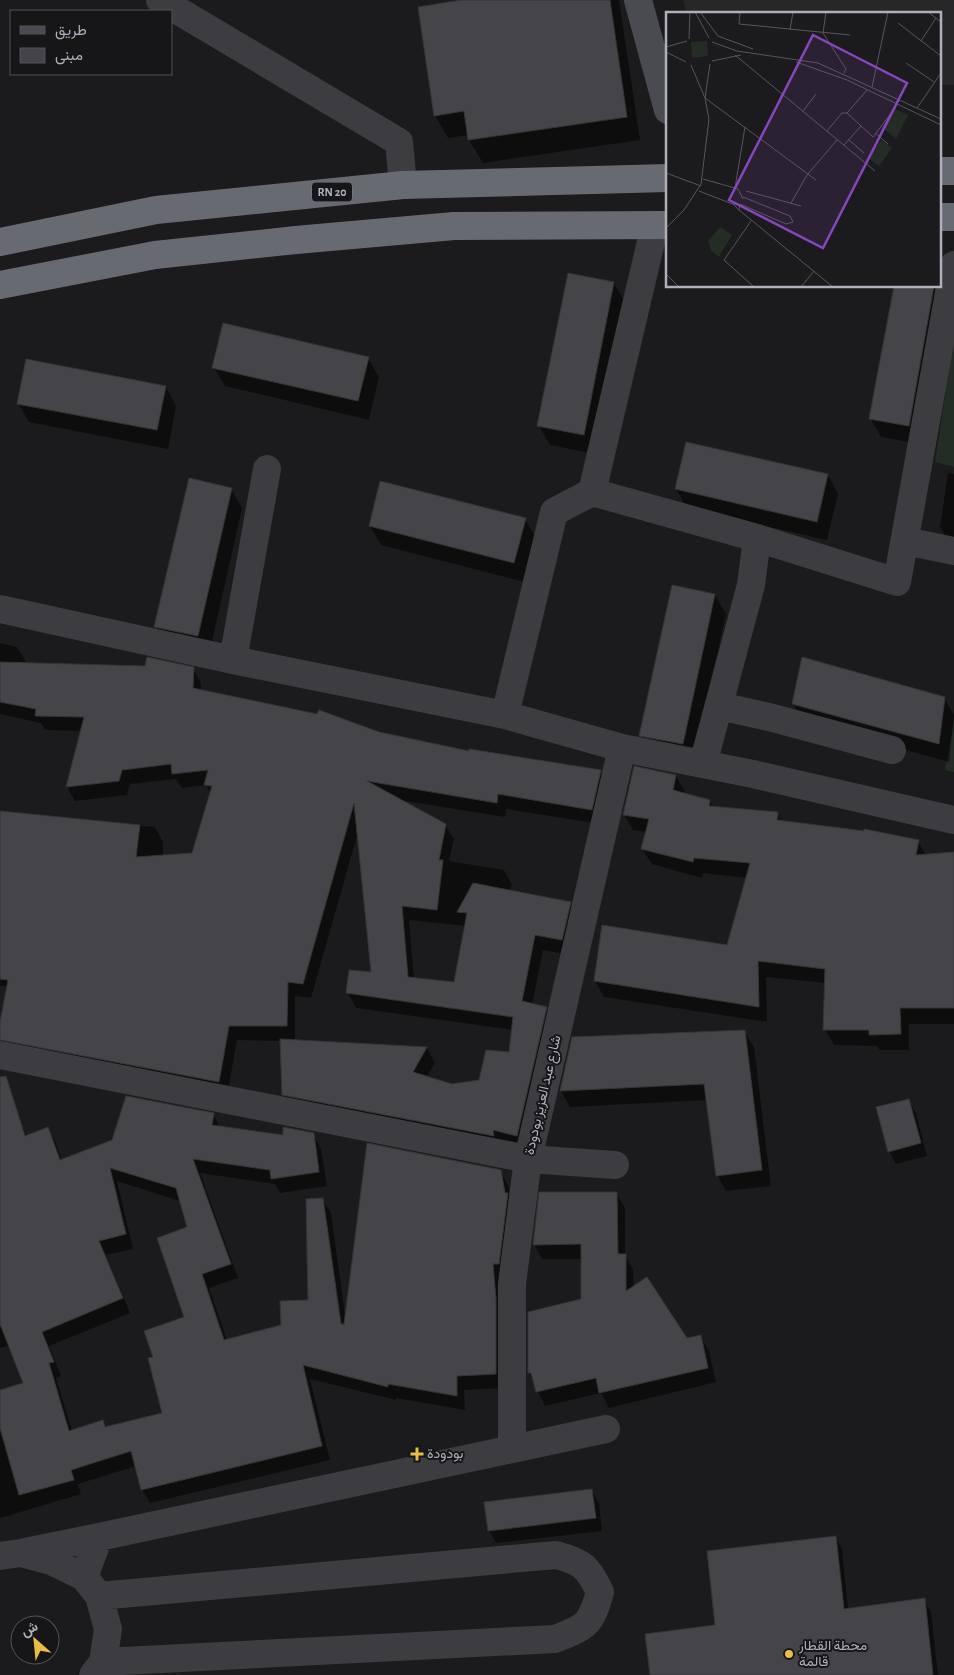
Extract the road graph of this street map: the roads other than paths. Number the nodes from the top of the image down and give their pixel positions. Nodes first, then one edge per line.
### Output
1 (160, 0) edge
2 (638, 0) edge
3 (666, 103) edge
4 (666, 178) edge
5 (403, 185) junction
6 (661, 225) edge
7 (0, 242) edge
8 (954, 265) edge
9 (0, 285) edge
10 (267, 469) dead end
11 (592, 492) junction
12 (757, 538) junction
13 (905, 541) junction
14 (954, 552) edge
15 (0, 609) edge
16 (233, 660) junction
17 (719, 706) junction
18 (505, 715) junction
19 (622, 748) junction
20 (892, 750) dead end
21 (703, 764) junction
22 (954, 820) edge
23 (0, 1055) edge
24 (528, 1158) junction
25 (615, 1165) dead end
26 (606, 1429) dead end
27 (512, 1448) junction
28 (99, 1537) junction
29 (10, 1554) edge
30 (91, 1587) junction
31 (101, 1671) edge

1 - 5 street
2 - 3 street
4 - 5 highway, RN 20
5 - 7 highway, RN 20
6 - 9 highway
6 - 11 street
8 - 13 street
10 - 16 street
11 - 12 street
11 - 18 street
12 - 13 street
12 - 17 street
13 - 14 street
15 - 16 street
16 - 18 street
17 - 20 street
17 - 21 street
18 - 19 street
19 - 21 street
19 - 24 street, شارع عبد العزيز بودودة
21 - 22 street
23 - 24 street
24 - 25 street
24 - 27 street, شارع عبد العزيز بودودة
26 - 27 street
27 - 28 street
28 - 29 street
28 - 30 street
29 - 30 street
30 - 31 street
30 - 31 street

